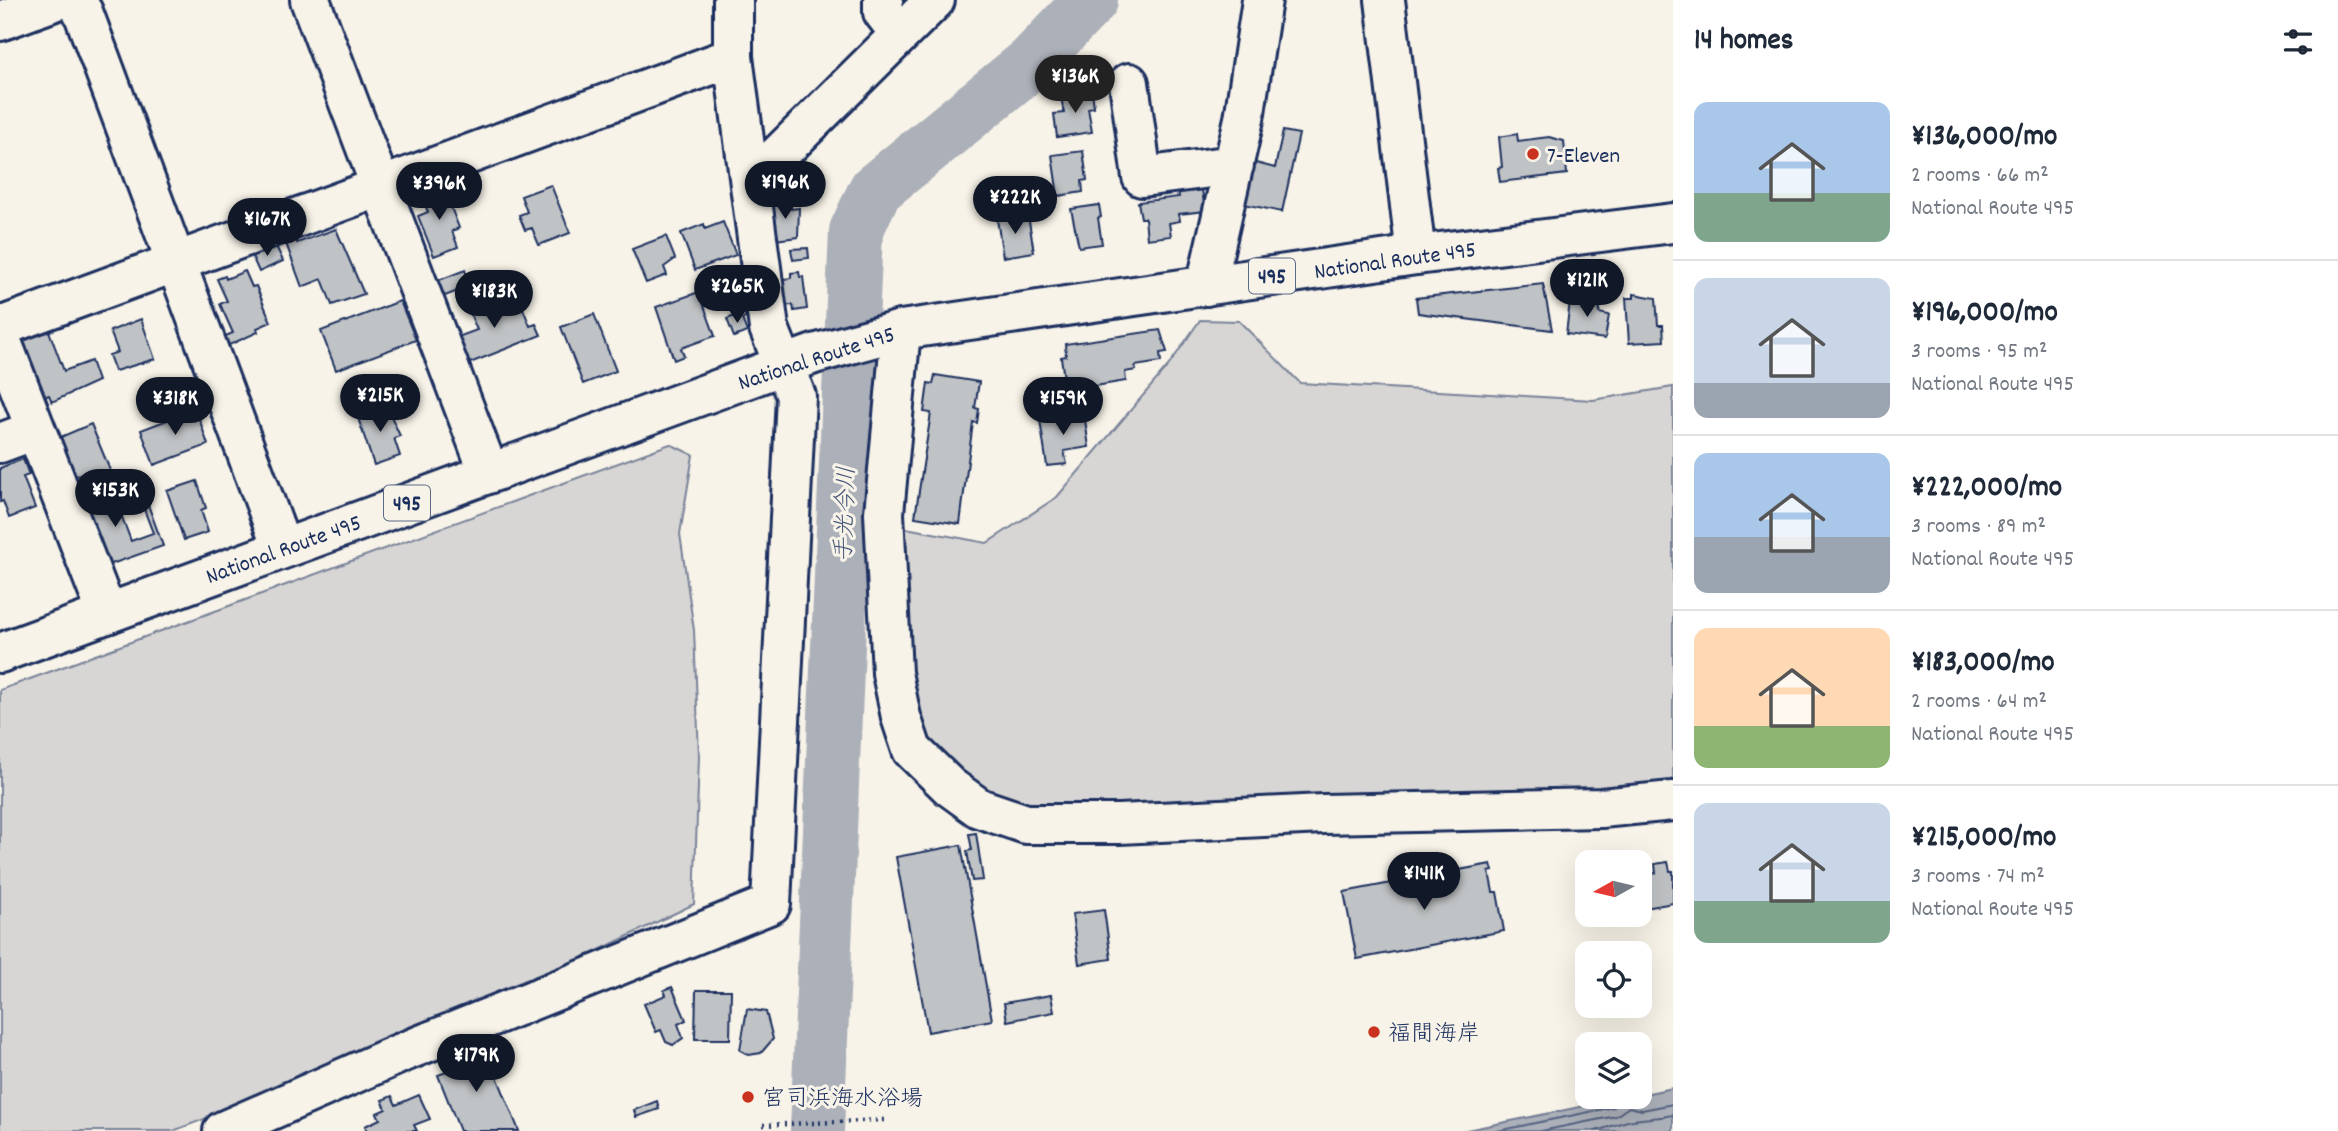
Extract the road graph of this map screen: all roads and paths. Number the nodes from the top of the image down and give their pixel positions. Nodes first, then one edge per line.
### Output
1 (57, 0) edge
2 (75, 0) edge
3 (310, 0) edge
4 (733, 0) edge
5 (883, 0) edge
6 (935, 0) edge
7 (1262, 0) edge
8 (1385, 0) edge
9 (0, 21) edge
10 (900, 34) junction
11 (733, 57) junction
12 (1129, 83) dead end
13 (1234, 164) junction
14 (750, 183) junction
15 (380, 188) junction
16 (1673, 223) edge
17 (1416, 255) junction
18 (177, 260) junction
19 (1206, 286) junction
20 (0, 327) edge
21 (886, 333) junction
22 (0, 337) edge
23 (798, 359) junction
24 (35, 430) junction
25 (0, 443) edge
26 (489, 473) junction
27 (282, 548) junction
28 (107, 614) junction
29 (0, 653) edge
30 (1673, 802) edge
31 (884, 1120) dead end
32 (764, 1125) dead end
33 (223, 1131) edge

1 - 9 main road
2 - 18 main road
3 - 15 main road
4 - 11 main road
5 - 10 main road
6 - 10 main road
7 - 13 main road
8 - 17 main road
10 - 14 main road
11 - 14 main road
11 - 15 main road
12 - 13 main road
13 - 19 main road
14 - 23 main road
15 - 18 main road
15 - 26 main road
16 - 17 main road, National Route 495 / 495
17 - 19 main road, National Route 495 / 495
18 - 20 main road
18 - 27 main road
19 - 21 main road, National Route 495 / 495
21 - 23 main road, National Route 495 / 495
21 - 30 main road
22 - 24 main road
23 - 26 main road, National Route 495 / 495
23 - 33 main road
24 - 25 main road
24 - 28 main road
26 - 27 main road, National Route 495 / 495
27 - 28 main road, National Route 495 / 495
28 - 29 main road, National Route 495 / 495
31 - 32 path

